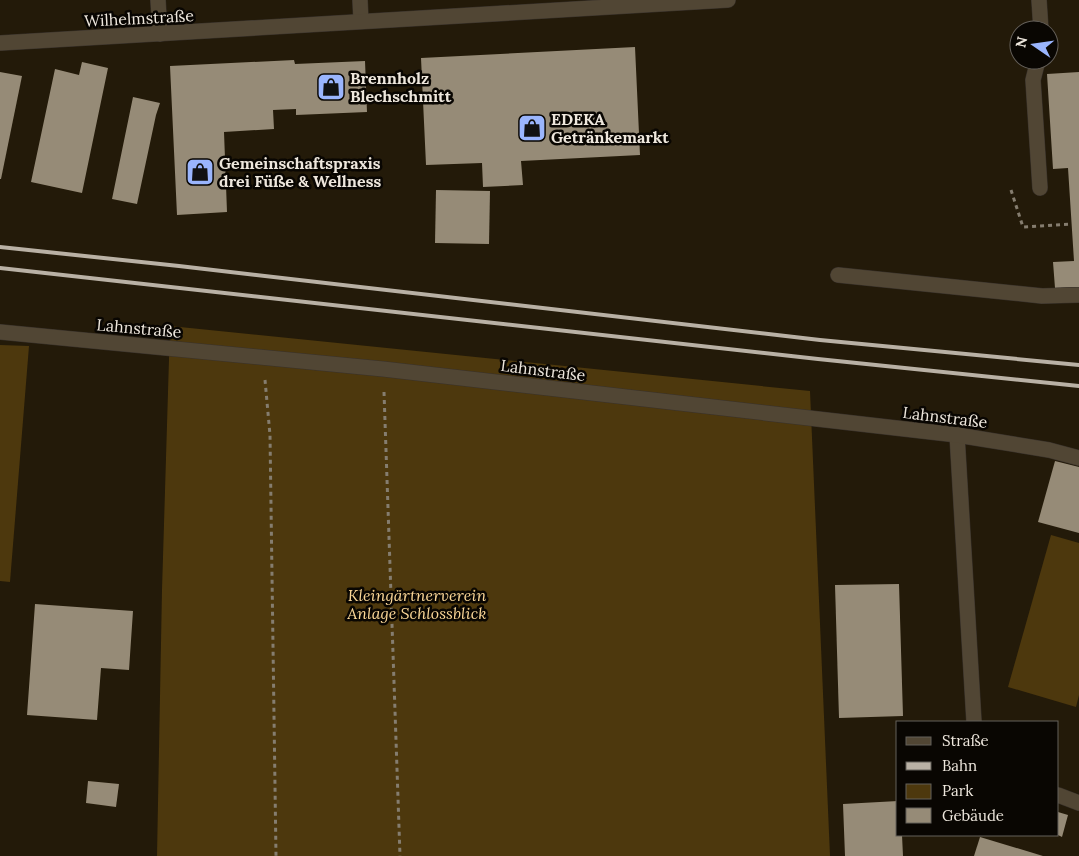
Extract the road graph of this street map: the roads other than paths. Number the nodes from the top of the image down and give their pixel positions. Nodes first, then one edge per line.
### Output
1 (158, 0) edge
2 (360, 0) edge
3 (728, 0) edge
4 (1039, 0) edge
5 (559, 6) edge
6 (1040, 20) edge
7 (361, 21) junction
8 (160, 34) junction
9 (0, 43) edge
10 (1036, 70) edge
11 (1040, 188) dead end
12 (838, 275) dead end
13 (1079, 295) edge
14 (0, 332) edge
15 (957, 435) junction
16 (1079, 458) edge
17 (974, 721) edge
18 (1059, 795) edge
19 (1079, 803) edge

1 - 8 street
2 - 7 street
3 - 5 street, Wilhelmstraße
4 - 6 street
5 - 7 street, Wilhelmstraße
7 - 8 street, Wilhelmstraße
8 - 9 street, Wilhelmstraße
10 - 11 street
12 - 13 street
14 - 15 street, Lahnstraße
15 - 16 street, Lahnstraße
15 - 17 street
18 - 19 street

